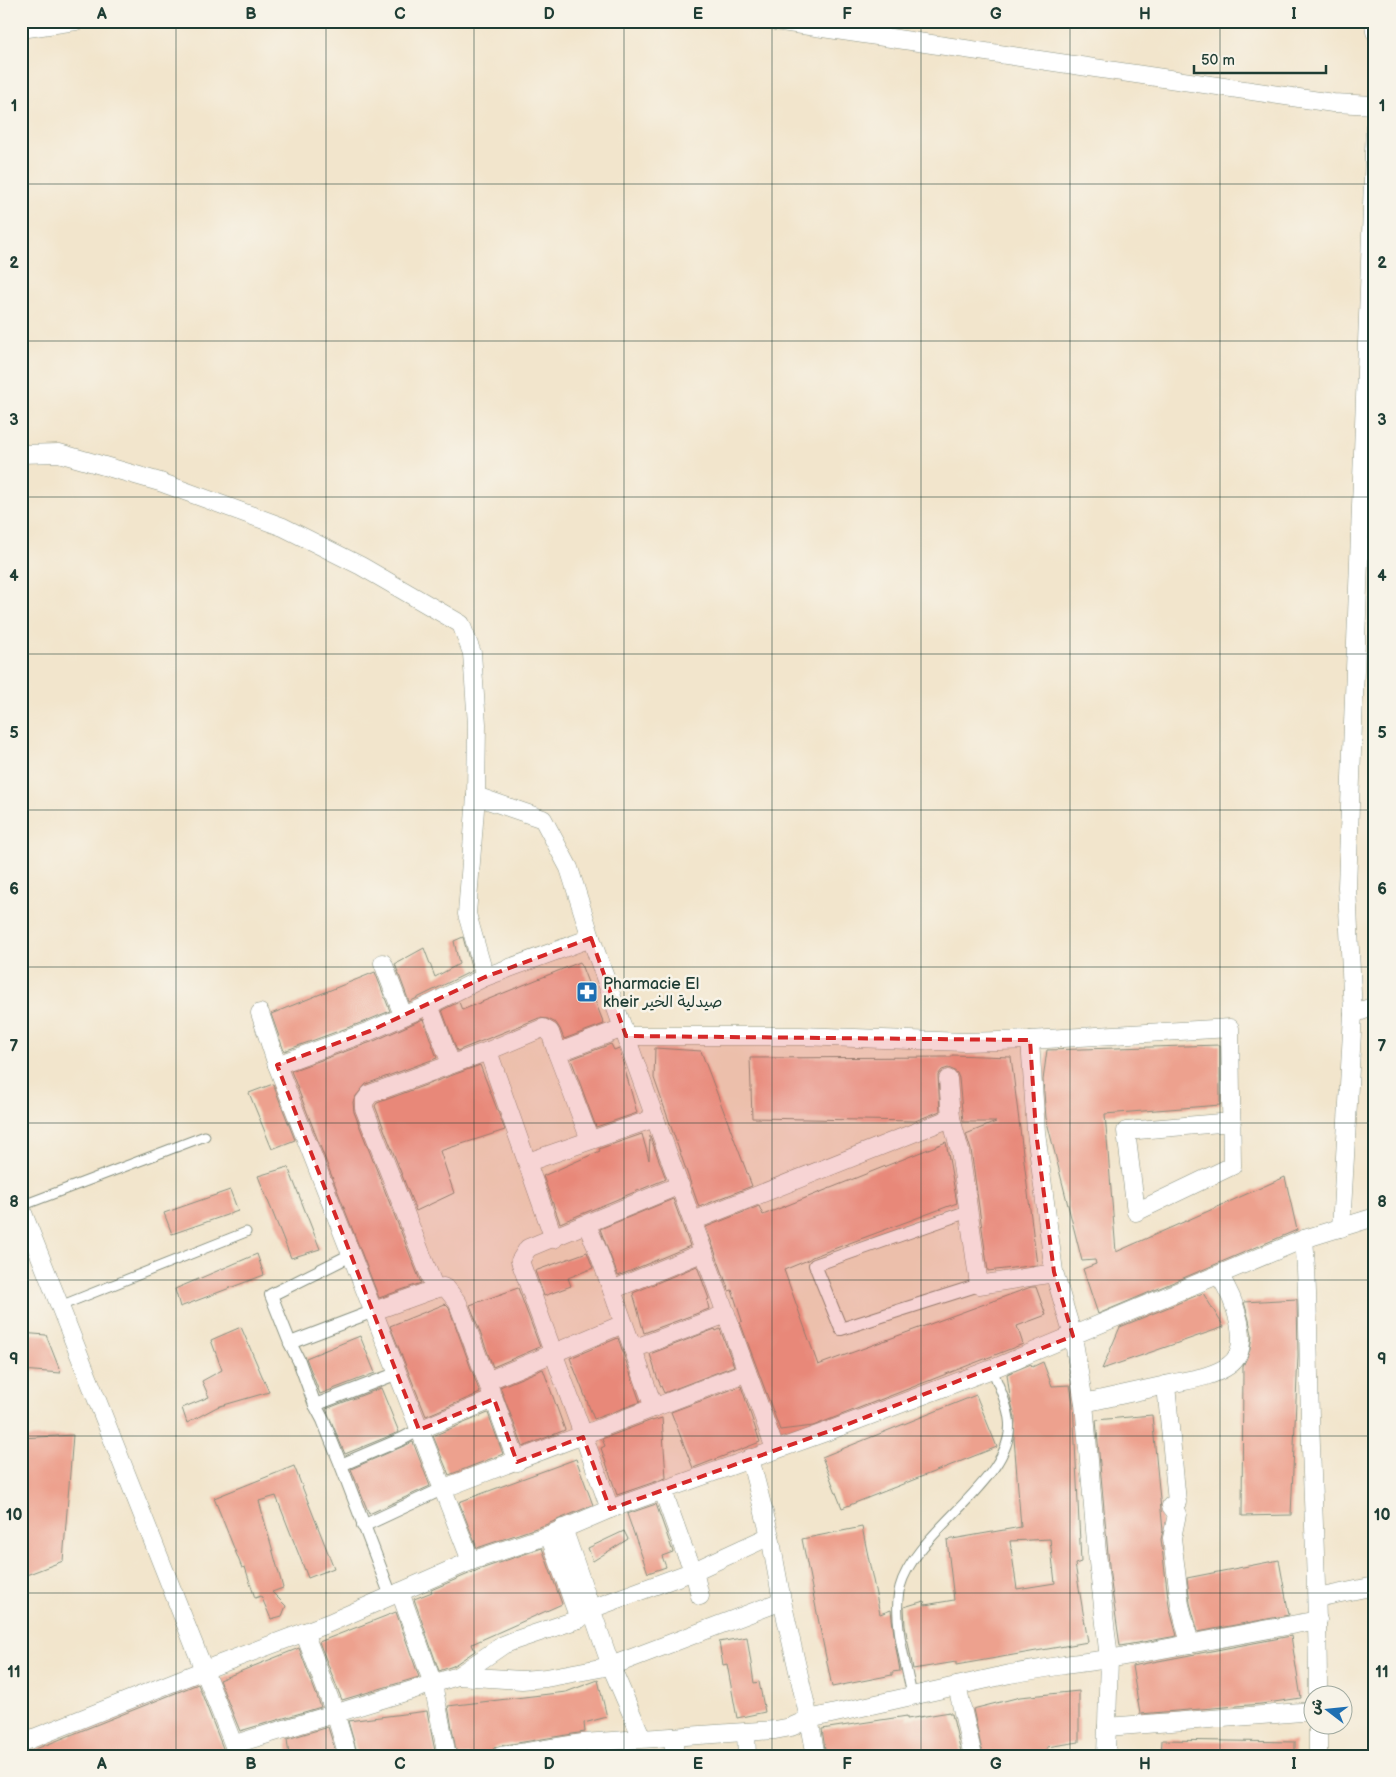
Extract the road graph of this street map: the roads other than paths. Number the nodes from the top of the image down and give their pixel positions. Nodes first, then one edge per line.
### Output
1 (76, 21) edge
2 (774, 21) edge
3 (1374, 21) edge
4 (21, 29) edge
5 (1375, 32) edge
6 (1375, 105) edge
7 (1375, 126) edge
8 (1372, 256) edge
9 (21, 454) edge
10 (1368, 510) edge
11 (476, 796) junction
12 (591, 938) junction
13 (383, 963) dead end
14 (485, 977) junction
15 (429, 1005) junction
16 (1375, 1006) edge
17 (260, 1013) dead end
18 (1353, 1014) junction
19 (403, 1015) junction
20 (624, 1032) junction
21 (1030, 1040) junction
22 (488, 1051) junction
23 (557, 1053) junction
24 (451, 1064) junction
25 (276, 1066) junction
26 (948, 1079) dead end
27 (654, 1118) junction
28 (952, 1118) junction
29 (1232, 1122) junction
30 (205, 1136) dead end
31 (590, 1140) junction
32 (528, 1162) junction
33 (680, 1185) junction
34 (21, 1207) edge
35 (968, 1211) junction
36 (1375, 1217) edge
37 (693, 1221) junction
38 (586, 1225) junction
39 (1341, 1228) junction
40 (246, 1232) dead end
41 (554, 1238) junction
42 (1304, 1239) junction
43 (704, 1252) junction
44 (351, 1255) junction
45 (1054, 1272) junction
46 (1219, 1274) junction
47 (979, 1285) junction
48 (435, 1289) junction
49 (612, 1290) junction
50 (60, 1306) junction
51 (374, 1311) junction
52 (726, 1314) junction
53 (623, 1324) junction
54 (1073, 1336) junction
55 (290, 1343) junction
56 (633, 1350) junction
57 (553, 1354) junction
58 (992, 1369) junction
59 (398, 1372) junction
60 (747, 1372) junction
61 (487, 1381) junction
62 (1166, 1386) junction
63 (494, 1399) junction
64 (1084, 1403) junction
65 (315, 1405) junction
66 (654, 1408) junction
67 (419, 1430) junction
68 (583, 1437) junction
69 (775, 1449) junction
70 (750, 1458) junction
71 (518, 1462) junction
72 (341, 1464) junction
73 (442, 1489) junction
74 (663, 1491) junction
75 (610, 1509) junction
76 (363, 1526) junction
77 (556, 1531) junction
78 (770, 1536) junction
79 (471, 1561) junction
80 (694, 1571) junction
81 (1375, 1586) edge
82 (396, 1594) junction
83 (700, 1596) dead end
84 (1317, 1598) junction
85 (782, 1600) junction
86 (585, 1614) junction
87 (1318, 1620) junction
88 (304, 1632) junction
89 (1190, 1644) junction
90 (1109, 1660) junction
91 (611, 1666) junction
92 (204, 1670) junction
93 (458, 1676) junction
94 (433, 1684) junction
95 (1318, 1684) edge
96 (957, 1686) junction
97 (912, 1695) junction
98 (1304, 1712) edge
99 (335, 1713) junction
100 (809, 1719) junction
101 (1107, 1727) junction
102 (746, 1734) junction
103 (1318, 1734) edge
104 (675, 1737) junction
105 (642, 1738) junction
106 (21, 1743) edge
107 (237, 1750) edge
108 (348, 1756) edge
109 (447, 1756) edge
110 (502, 1756) edge
111 (673, 1756) edge
112 (747, 1756) edge
113 (816, 1756) edge
114 (973, 1756) edge
115 (1106, 1756) edge
116 (1318, 1756) edge

1 - 4 street
2 - 6 street
3 - 5 street
7 - 8 street
8 - 10 street
9 - 11 street
10 - 18 street
11 - 12 street
11 - 14 street
12 - 14 street
12 - 20 street
13 - 19 street
14 - 15 street
15 - 19 street
15 - 24 street
16 - 18 street
17 - 25 street
18 - 39 street
19 - 25 street
20 - 21 street
20 - 23 street
20 - 27 street
21 - 29 street
21 - 45 street
22 - 23 street
22 - 24 street
22 - 32 street
23 - 31 street
24 - 48 street
25 - 44 street
26 - 28 street
27 - 31 street
27 - 33 street
28 - 35 street
28 - 37 street
29 - 29 street
30 - 34 lane
31 - 32 street
32 - 41 street
33 - 37 street
33 - 38 street
34 - 50 street
35 - 47 street
35 - 47 street
36 - 39 street
37 - 43 street
38 - 41 street
38 - 49 street
39 - 42 street
40 - 50 lane
41 - 57 street
42 - 46 street
42 - 84 street
43 - 49 street
43 - 52 street
44 - 51 street
44 - 55 street
45 - 47 street
45 - 54 street
46 - 54 street
46 - 62 street
48 - 51 street
48 - 61 street
49 - 53 street
50 - 92 street
51 - 55 street
51 - 59 street
52 - 56 street
52 - 60 street
53 - 56 street
53 - 57 street
54 - 58 street
54 - 64 street
55 - 65 street
56 - 66 street
57 - 61 street
57 - 68 street
58 - 69 street
58 - 97 lane
59 - 65 street
59 - 67 street
60 - 66 street
60 - 69 street
61 - 63 street
62 - 64 street
62 - 89 street
63 - 67 street
63 - 71 street
64 - 90 street
65 - 72 street
66 - 68 street
67 - 72 street
67 - 73 street
68 - 71 street
68 - 75 street
69 - 70 street
70 - 74 street
70 - 78 street
71 - 73 street
72 - 76 street
73 - 76 street
73 - 79 street
74 - 75 street
74 - 80 street
75 - 77 street
76 - 82 street
77 - 79 street
77 - 86 street
78 - 80 street
78 - 85 street
79 - 82 street
80 - 83 street
80 - 86 street
81 - 84 street
82 - 88 street
82 - 94 street
84 - 87 street
85 - 91 street
85 - 100 street
86 - 91 street
86 - 93 street
87 - 89 street
87 - 95 street
88 - 92 street
88 - 99 street
89 - 90 street
90 - 96 street
90 - 101 street
91 - 93 street
91 - 105 street
92 - 106 street
92 - 107 street
93 - 94 street
94 - 99 street
94 - 109 street
96 - 97 street
96 - 114 street
97 - 100 street
98 - 101 street
99 - 107 street
99 - 108 street
100 - 102 street
100 - 113 street
101 - 115 street
102 - 104 street
102 - 112 street
103 - 116 street
104 - 105 street
104 - 111 street
105 - 110 street

